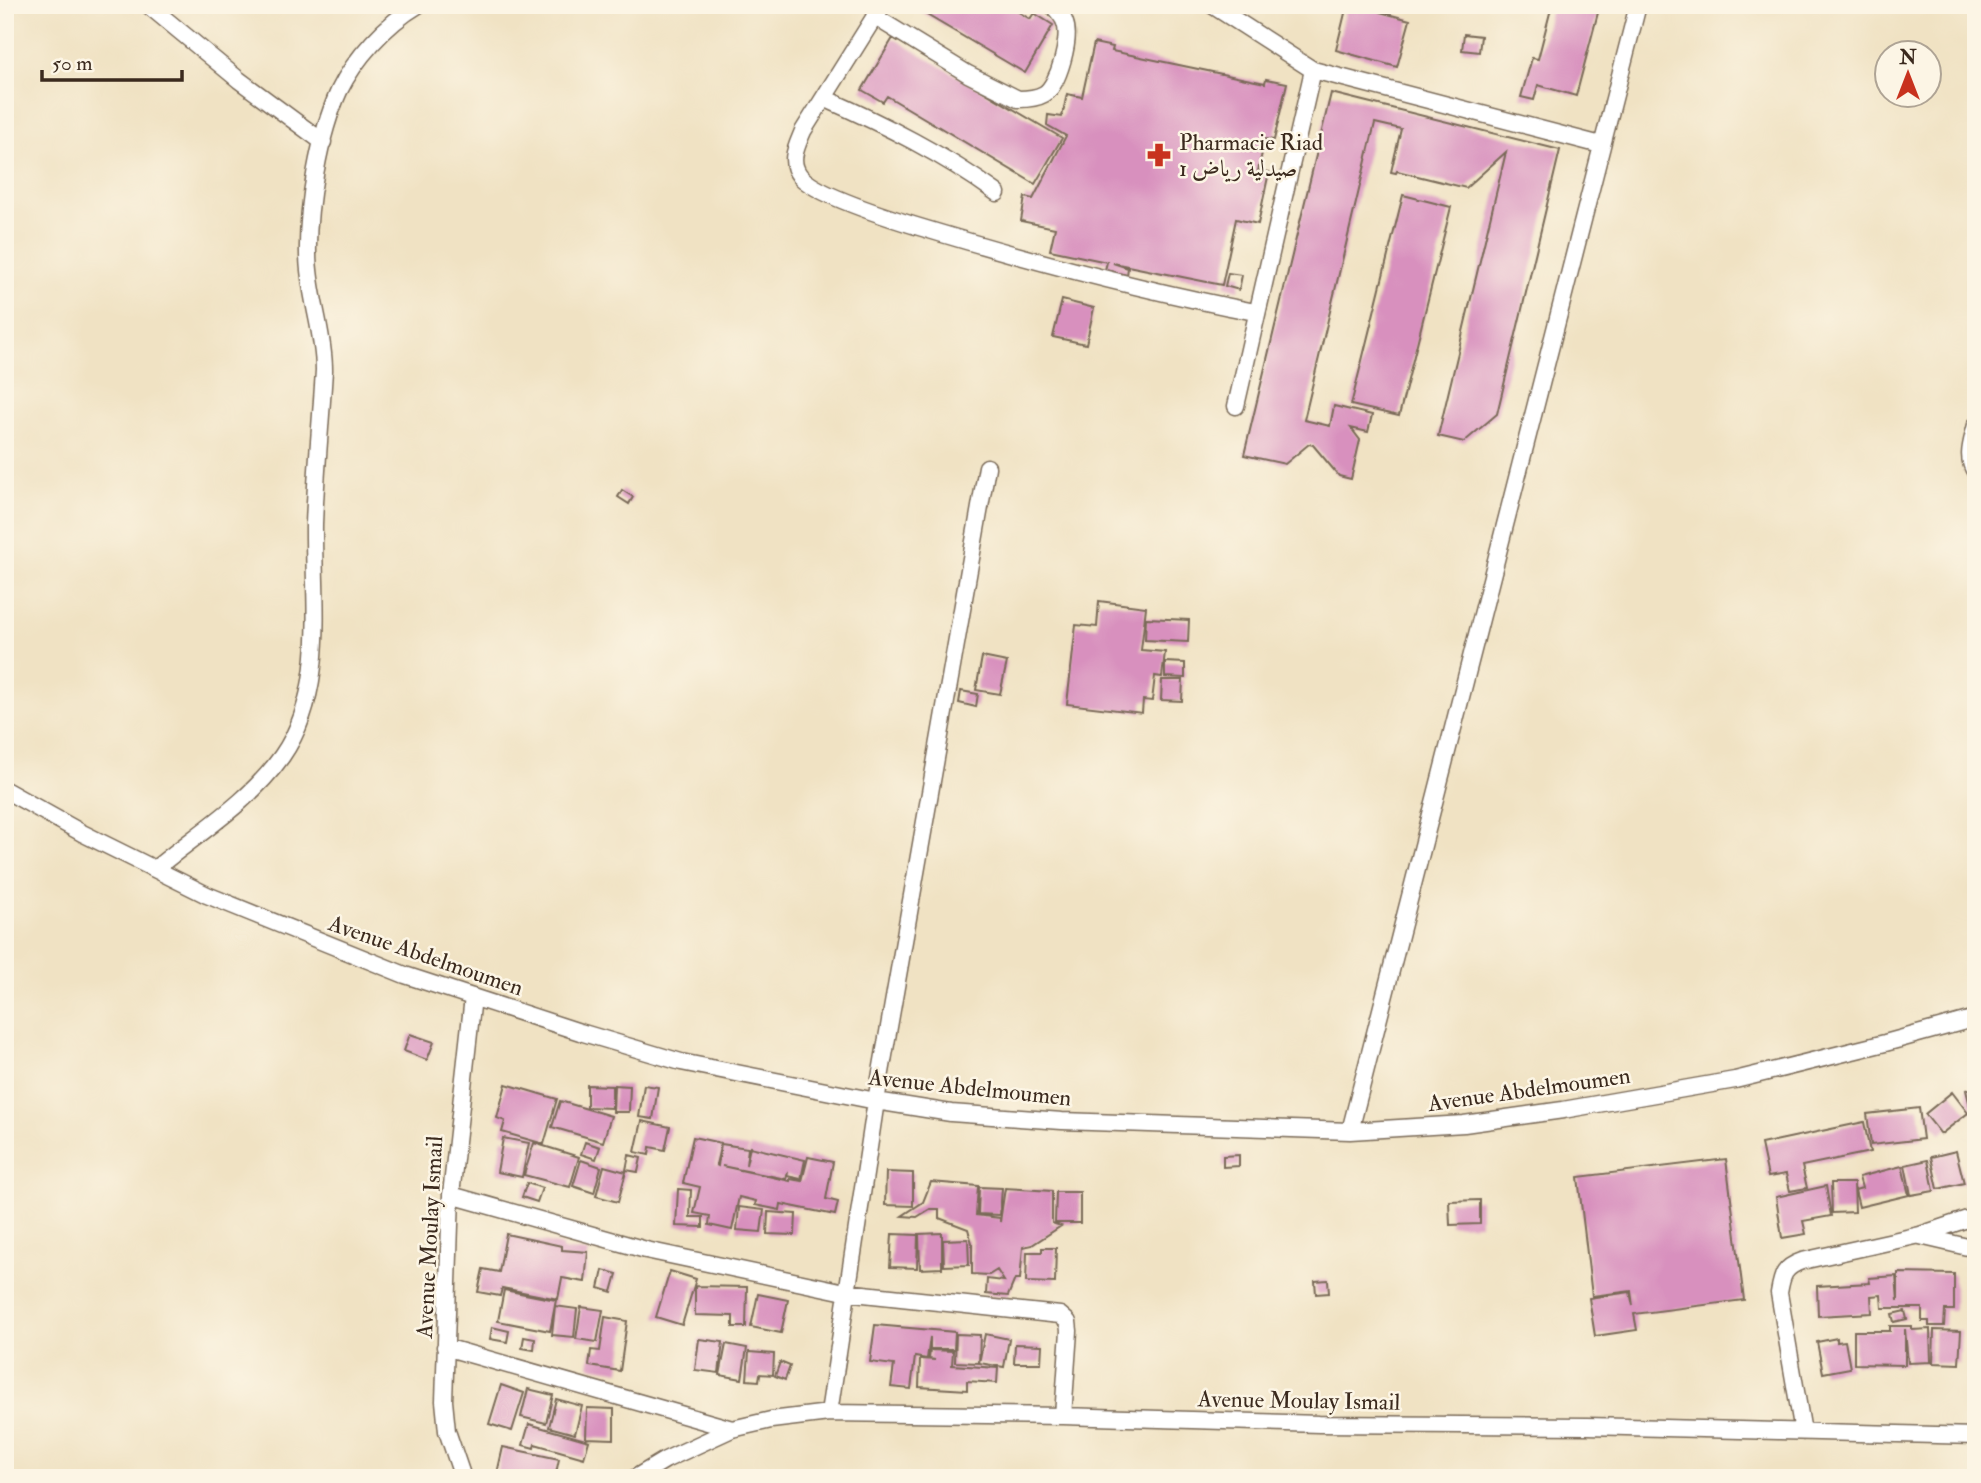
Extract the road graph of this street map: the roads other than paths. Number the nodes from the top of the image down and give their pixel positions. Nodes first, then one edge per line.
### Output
1 (148, 5) edge
2 (418, 5) edge
3 (1052, 5) edge
4 (1212, 5) edge
5 (1638, 5) edge
6 (878, 11) edge
7 (1313, 70) junction
8 (824, 98) junction
9 (323, 142) junction
10 (1601, 145) junction
11 (997, 193) dead end
12 (1255, 312) junction
13 (1236, 406) dead end
14 (1976, 425) edge
15 (987, 467) dead end
16 (1976, 473) edge
17 (5, 790) edge
18 (155, 869) junction
19 (474, 997) junction
20 (1976, 1018) edge
21 (876, 1101) junction
22 (1350, 1131) junction
23 (451, 1195) junction
24 (1976, 1216) edge
25 (1920, 1235) junction
26 (1976, 1249) edge
27 (845, 1292) junction
28 (445, 1347) junction
29 (829, 1413) junction
30 (1063, 1416) junction
31 (732, 1429) junction
32 (1804, 1432) junction
33 (1976, 1436) edge
34 (463, 1478) edge
35 (635, 1478) edge

1 - 9 street
2 - 9 street
3 - 6 street
4 - 7 street
5 - 10 street
6 - 8 street
7 - 10 street
7 - 12 street
8 - 11 street
8 - 12 street
9 - 18 street
10 - 22 street
12 - 13 street
14 - 16 street
15 - 21 street
17 - 18 street, Avenue Abdelmoumen
18 - 19 street, Avenue Abdelmoumen
19 - 21 street, Avenue Abdelmoumen
19 - 23 street, Avenue Moulay Ismail
20 - 22 street, Avenue Abdelmoumen
21 - 22 street, Avenue Abdelmoumen
21 - 27 street
23 - 27 street
23 - 28 street, Avenue Moulay Ismail
24 - 25 street
25 - 26 street
25 - 32 street
27 - 29 street
27 - 30 street
28 - 31 street
28 - 34 street, Avenue Moulay Ismail
29 - 30 street, Avenue Moulay Ismail
29 - 31 street, Avenue Moulay Ismail
30 - 32 street, Avenue Moulay Ismail
31 - 35 street, Avenue Moulay Ismail
32 - 33 street, Avenue Moulay Ismail

